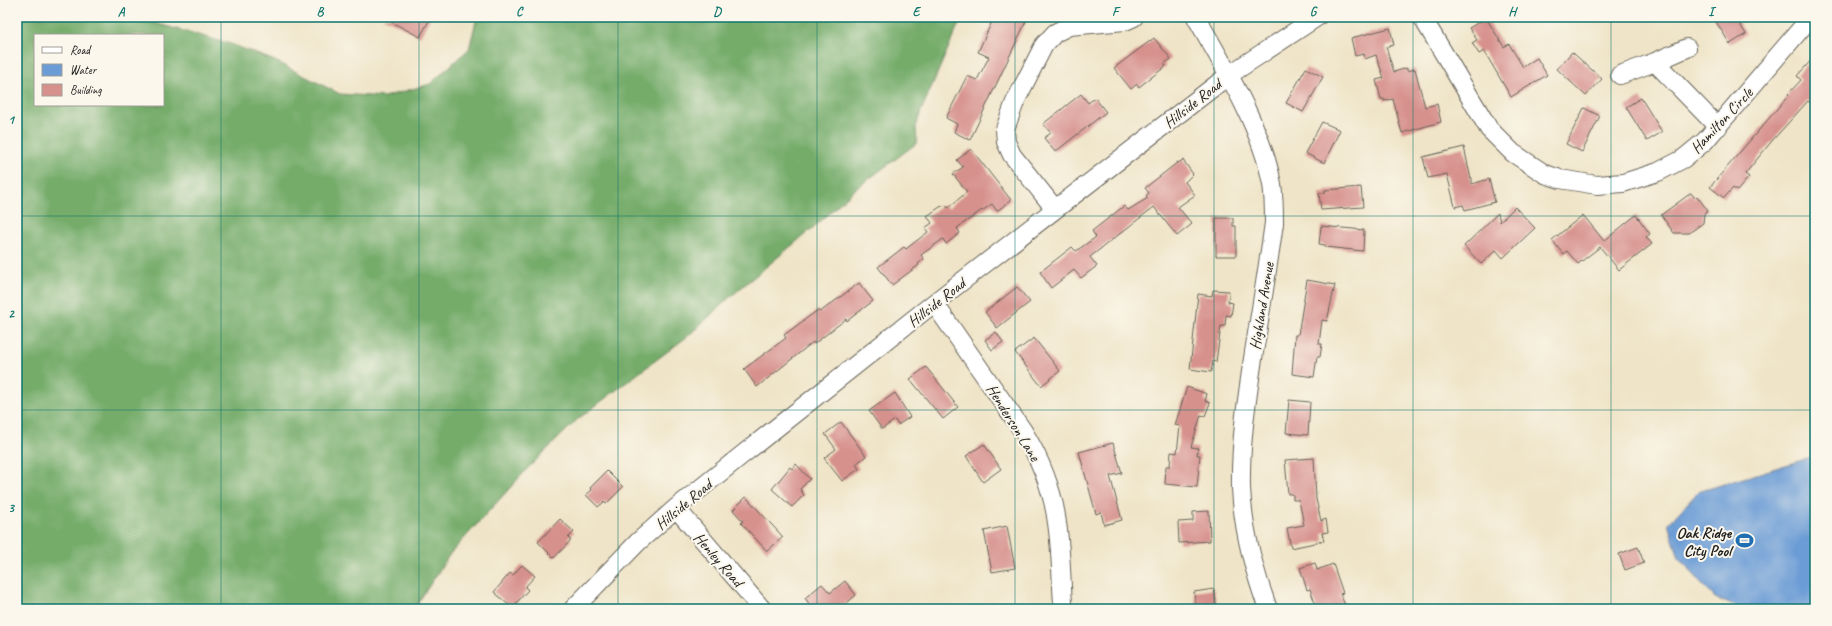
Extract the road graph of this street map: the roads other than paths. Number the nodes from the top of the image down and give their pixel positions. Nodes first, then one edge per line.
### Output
1 (1134, 17) edge
2 (1196, 17) edge
3 (1317, 17) edge
4 (1422, 17) edge
5 (1811, 17) edge
6 (1687, 48) dead end
7 (1655, 62) junction
8 (1228, 75) junction
9 (1620, 76) dead end
10 (1718, 127) junction
11 (1055, 209) junction
12 (934, 303) junction
13 (676, 508) junction
14 (1062, 603) dead end
15 (573, 609) edge
16 (762, 609) edge
17 (1268, 609) edge

1 - 11 street
2 - 8 street, Highland Avenue
3 - 8 street, Hillside Road
4 - 10 street, Hamilton Circle
5 - 10 street, Hamilton Circle
6 - 7 street
7 - 9 street
7 - 10 street
8 - 11 street, Hillside Road
8 - 17 street, Highland Avenue
11 - 12 street, Hillside Road
12 - 13 street, Hillside Road
12 - 14 street, Henderson Lane
13 - 15 street, Hillside Road
13 - 16 street, Henley Road

